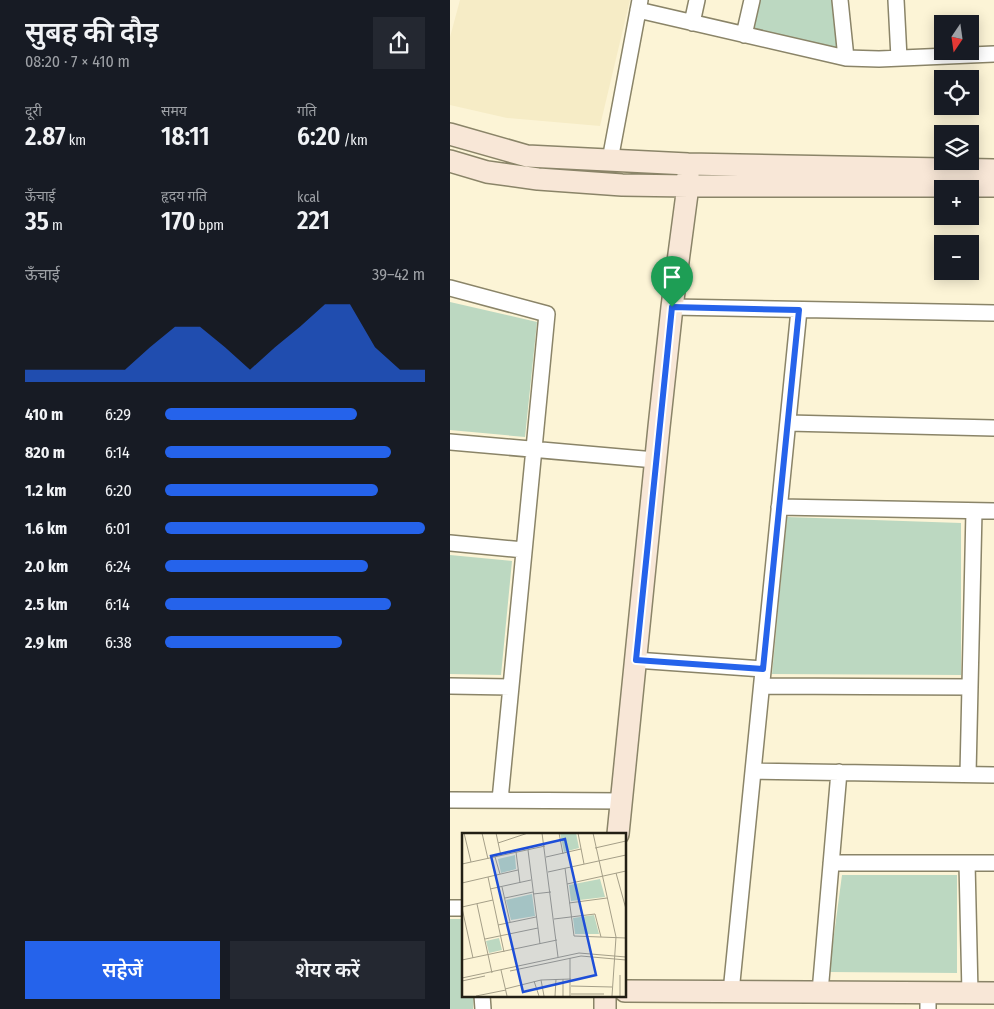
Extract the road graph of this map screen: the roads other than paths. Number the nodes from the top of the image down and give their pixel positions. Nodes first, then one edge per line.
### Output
1 (697, 0) edge
2 (752, 0) edge
3 (840, 0) edge
4 (896, 0) edge
5 (639, 5) edge
6 (692, 23) junction
7 (744, 35) junction
8 (994, 54) edge
9 (846, 58) junction
10 (899, 58) junction
11 (450, 134) edge
12 (610, 160) junction
13 (450, 161) edge
14 (688, 164) junction
15 (994, 170) edge
16 (688, 186) junction
17 (994, 186) edge
18 (450, 288) edge
19 (672, 307) junction
20 (799, 310) junction
21 (994, 313) edge
22 (788, 424) junction
23 (994, 428) edge
24 (450, 442) edge
25 (534, 449) junction
26 (656, 460) junction
27 (780, 507) junction
28 (974, 511) junction
29 (994, 511) edge
30 (450, 543) edge
31 (524, 550) junction
32 (636, 660) junction
33 (763, 669) junction
34 (450, 686) edge
35 (762, 686) junction
36 (511, 687) junction
37 (970, 687) junction
38 (753, 771) junction
39 (839, 772) junction
40 (968, 774) junction
41 (994, 775) edge
42 (450, 800) edge
43 (500, 800) junction
44 (622, 801) junction
45 (618, 833) edge
46 (831, 863) junction
47 (967, 863) junction
48 (994, 864) edge
49 (626, 991) edge
50 (731, 992) junction
51 (820, 992) junction
52 (970, 993) junction
53 (994, 993) edge
54 (482, 996) edge
55 (605, 996) edge
56 (928, 1001) edge
57 (483, 1009) edge
58 (605, 1009) edge

1 - 6 street
2 - 7 street
3 - 9 street
4 - 10 street
5 - 6 street
5 - 12 street
6 - 7 street
7 - 9 street
8 - 10 street
9 - 10 street
11 - 12 street
12 - 14 street
13 - 16 street
14 - 15 street
14 - 16 street
16 - 17 street
16 - 19 street
18 - 25 street
19 - 20 street
19 - 26 street
20 - 21 street
20 - 22 street
22 - 23 street
22 - 27 street
24 - 25 street
25 - 26 street
25 - 31 street
26 - 32 street
27 - 28 street
27 - 33 street
28 - 29 street
28 - 37 street
30 - 31 street
31 - 36 street
32 - 33 street
32 - 44 street
33 - 35 street
34 - 36 street
35 - 37 street
35 - 38 street
36 - 43 street
37 - 40 street
38 - 39 street
38 - 50 street
39 - 40 street
39 - 46 street
40 - 41 street
42 - 43 street
43 - 44 street
44 - 45 street
46 - 47 street
46 - 51 street
47 - 48 street
47 - 52 street
49 - 50 street
50 - 51 street
51 - 56 street
52 - 53 street
52 - 56 street
54 - 57 street
55 - 58 street

